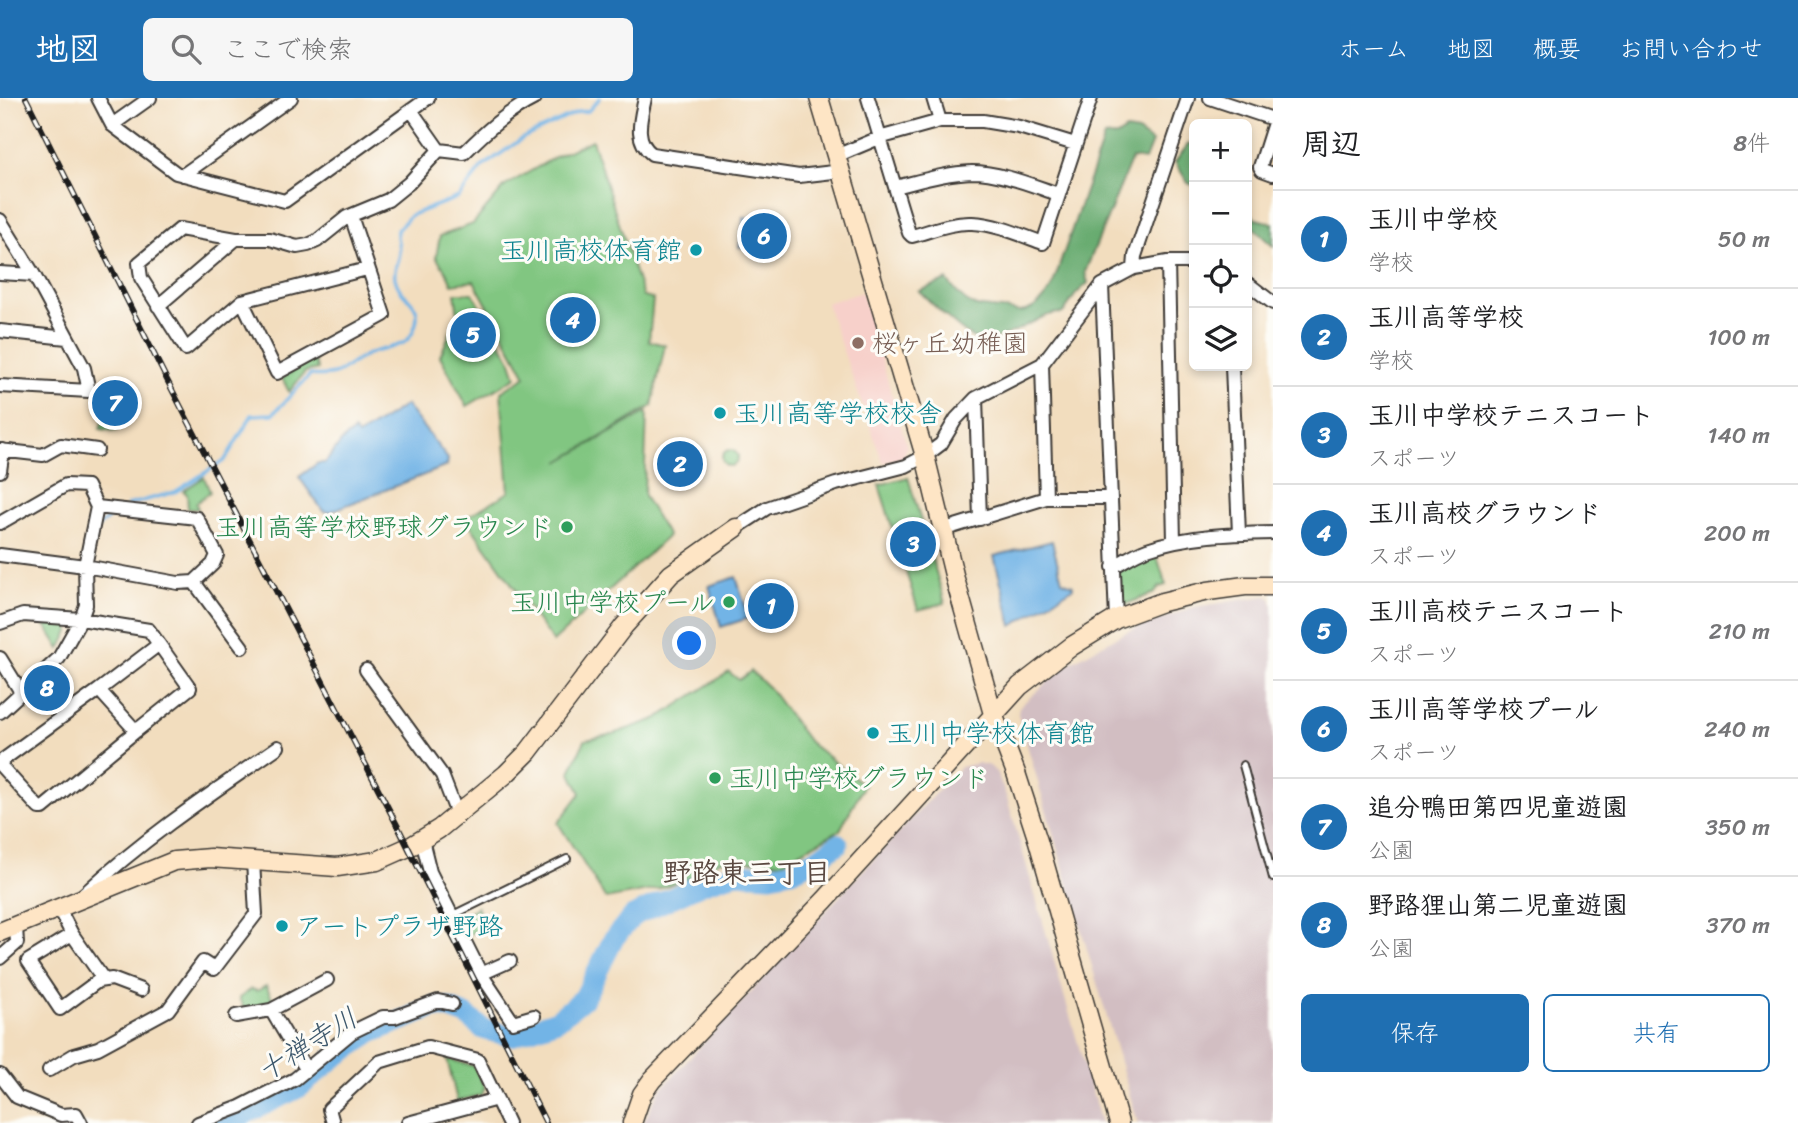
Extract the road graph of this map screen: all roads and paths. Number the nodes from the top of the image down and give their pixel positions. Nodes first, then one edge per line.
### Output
1 (98, 98) edge
2 (150, 98) edge
3 (291, 98) edge
4 (428, 98) edge
5 (535, 98) edge
6 (645, 98) edge
7 (819, 98) edge
8 (868, 98) edge
9 (933, 98) edge
10 (1091, 98) edge
11 (1188, 98) edge
12 (1210, 98) edge
13 (411, 110) junction
14 (1273, 119) edge
15 (940, 121) junction
16 (112, 125) junction
17 (1273, 126) edge
18 (879, 138) junction
19 (1075, 144) junction
20 (439, 150) junction
21 (839, 164) junction
22 (1273, 174) edge
23 (183, 175) junction
24 (895, 187) junction
25 (1058, 194) junction
26 (351, 216) junction
27 (0, 220) edge
28 (236, 239) junction
29 (1168, 262) junction
30 (1189, 262) edge
31 (1134, 268) junction
32 (367, 269) junction
33 (0, 273) edge
34 (34, 275) junction
35 (1102, 285) junction
36 (1252, 287) edge
37 (242, 301) junction
38 (1273, 303) edge
39 (158, 306) junction
40 (0, 331) edge
41 (67, 338) junction
42 (1042, 364) junction
43 (1232, 371) edge
44 (0, 386) edge
45 (976, 398) junction
46 (2, 450) edge
47 (97, 450) dead end
48 (925, 456) junction
49 (0, 471) edge
50 (1046, 498) junction
51 (1110, 498) junction
52 (97, 507) junction
53 (980, 519) junction
54 (0, 523) edge
55 (736, 528) joint
56 (943, 530) junction
57 (1273, 533) edge
58 (1239, 534) junction
59 (1174, 541) junction
60 (0, 555) edge
61 (85, 566) junction
62 (1113, 567) junction
63 (194, 582) junction
64 (1273, 587) edge
65 (81, 619) junction
66 (1116, 619) junction
67 (0, 623) edge
68 (158, 645) junction
69 (242, 647) dead end
70 (0, 658) edge
71 (366, 670) dead end
72 (99, 690) junction
73 (21, 692) junction
74 (0, 712) edge
75 (993, 714) junction
76 (136, 731) junction
77 (278, 747) dead end
78 (0, 764) edge
79 (1243, 765) dead end
80 (457, 814) junction
81 (422, 840) junction
82 (567, 859) dead end
83 (253, 861) junction
84 (320, 866) junction
85 (1273, 878) edge
86 (67, 906) junction
87 (453, 915) junction
88 (8, 929) edge
89 (72, 934) junction
90 (0, 958) edge
91 (510, 961) dead end
92 (481, 974) junction
93 (103, 980) junction
94 (327, 980) dead end
95 (141, 990) dead end
96 (452, 1004) dead end
97 (271, 1010) junction
98 (236, 1016) dead end
99 (534, 1016) dead end
100 (306, 1069) junction
101 (49, 1070) dead end
102 (0, 1075) edge
103 (497, 1099) junction
104 (81, 1123) edge
105 (198, 1123) edge
106 (333, 1123) edge
107 (408, 1123) edge
108 (508, 1123) edge
109 (632, 1123) edge
110 (1119, 1123) edge

1 - 16 street
2 - 16 street
3 - 23 street
4 - 13 street
5 - 20 street
6 - 21 street
7 - 21 street
8 - 18 street
9 - 15 street
10 - 19 street
11 - 31 street
12 - 14 street
13 - 20 street
13 - 23 street
15 - 18 street
15 - 19 street
16 - 23 street
17 - 22 street
18 - 21 street
18 - 24 street
19 - 25 street
20 - 26 street
21 - 48 street
24 - 25 street
24 - 25 street
26 - 28 street
26 - 32 street
27 - 34 street
28 - 39 street
28 - 39 street
29 - 30 street
29 - 31 street
29 - 59 street
31 - 35 street
32 - 37 street
32 - 37 street
33 - 34 street
34 - 41 street
35 - 42 street
35 - 51 street
36 - 38 street
37 - 39 street
40 - 41 street
41 - 44 street
42 - 45 street
42 - 50 street
43 - 58 street
45 - 48 street
45 - 53 street
46 - 47 street
46 - 49 street
48 - 55 street
48 - 56 street
50 - 51 street
50 - 53 street
51 - 62 street
52 - 54 street
52 - 61 street
52 - 63 street
53 - 56 street
55 - 80 street
56 - 75 street
57 - 58 street
58 - 59 street
59 - 62 street
60 - 61 street
61 - 63 street
61 - 65 street
62 - 66 street
63 - 69 street
64 - 66 street
65 - 67 street
65 - 68 street
65 - 73 street
66 - 75 street
68 - 72 street
68 - 76 street
70 - 73 street
71 - 80 street
72 - 76 street
72 - 78 street
73 - 74 street
75 - 109 street
75 - 110 street
76 - 78 street
77 - 86 street
79 - 85 lane
80 - 81 street
80 - 84 street
81 - 84 street
81 - 87 street
82 - 87 lane
83 - 84 street
83 - 86 street
83 - 101 street
86 - 88 street
86 - 89 street
87 - 92 street
88 - 90 street
89 - 93 street
89 - 93 street
91 - 92 street
92 - 99 street
93 - 95 street
94 - 97 street
96 - 100 street
97 - 98 street
97 - 100 street
100 - 105 street
102 - 104 street
103 - 106 street
103 - 107 street
103 - 108 street

